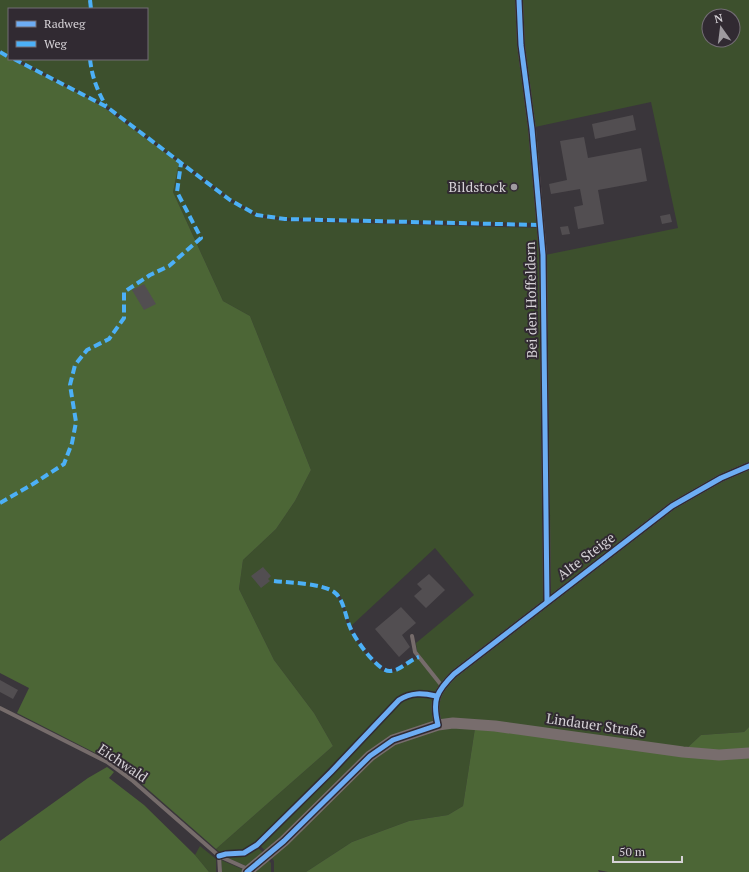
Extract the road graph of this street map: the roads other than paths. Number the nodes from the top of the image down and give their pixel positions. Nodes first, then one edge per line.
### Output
1 (519, 0) edge
2 (749, 466) edge
3 (547, 601) junction
4 (412, 636) dead end
5 (442, 686) junction
6 (0, 708) edge
7 (438, 725) junction
8 (749, 753) edge
9 (219, 856) junction
10 (249, 871) edge
11 (220, 872) edge

1 - 3 street, Bei den Hoffeldern
2 - 3 street, Alte Steige
3 - 5 street, Alte Steige
4 - 5 lane
5 - 7 street, Alte Steige
6 - 9 lane, Eichwald
7 - 8 main road, Lindauer Straße
7 - 10 main road, Lindauer Straße
9 - 10 lane, Eichwald
9 - 11 lane

